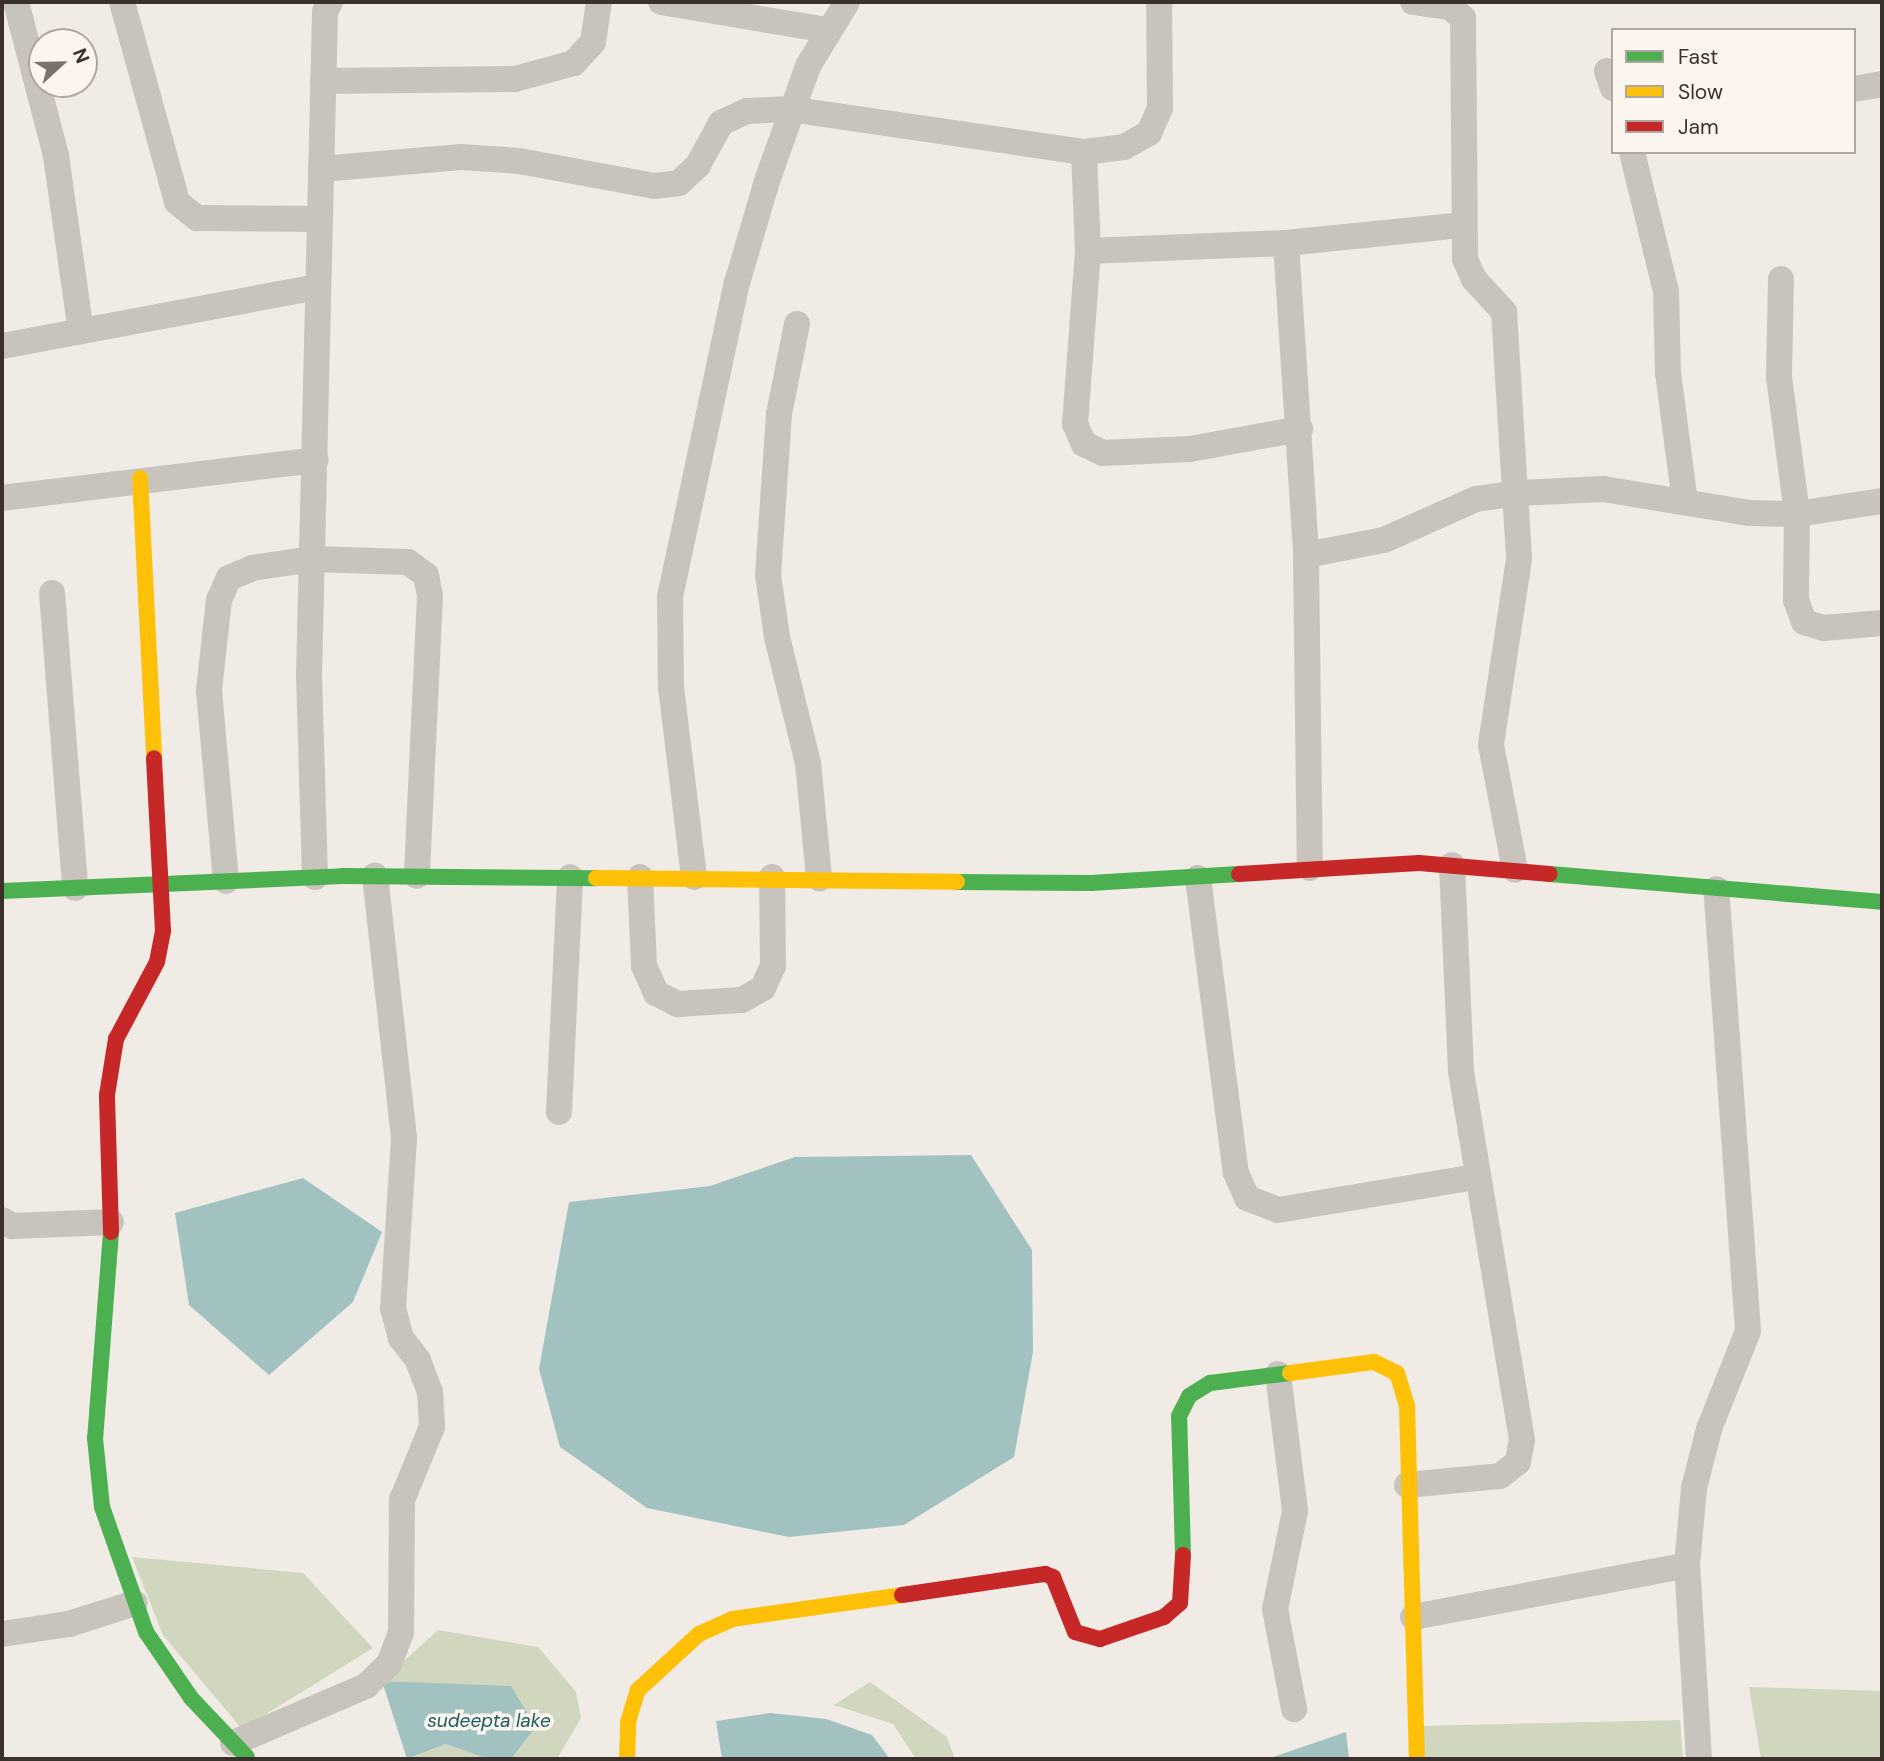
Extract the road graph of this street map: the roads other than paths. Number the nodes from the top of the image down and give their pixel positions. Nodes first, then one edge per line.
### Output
1 (16, 2) edge
2 (122, 2) edge
3 (330, 2) edge
4 (599, 2) edge
5 (661, 2) edge
6 (847, 2) edge
7 (1158, 2) edge
8 (1413, 2) edge
9 (702, 6) edge
10 (827, 30) junction
11 (323, 81) junction
12 (1882, 84) edge
13 (1856, 89) edge
14 (789, 109) junction
15 (1084, 152) junction
16 (1632, 154) edge
17 (321, 169) junction
18 (320, 219) junction
19 (1464, 225) junction
20 (1286, 243) junction
21 (1088, 251) junction
22 (1781, 279) dead end
23 (318, 287) junction
24 (797, 324) dead end
25 (81, 331) junction
26 (2, 346) edge
27 (1300, 429) junction
28 (316, 460) junction
29 (140, 478) junction
30 (1518, 493) junction
31 (2, 498) edge
32 (1685, 502) junction
33 (1882, 502) edge
34 (1797, 514) junction
35 (1306, 555) junction
36 (313, 559) junction
37 (52, 593) dead end
38 (1882, 623) edge
39 (1452, 865) junction
40 (1310, 868) junction
41 (1515, 870) junction
42 (375, 876) junction
43 (418, 876) junction
44 (315, 877) junction
45 (570, 877) junction
46 (640, 877) junction
47 (694, 877) junction
48 (772, 877) junction
49 (819, 878) junction
50 (1198, 878) junction
51 (226, 881) junction
52 (157, 884) junction
53 (75, 888) junction
54 (1716, 889) junction
55 (2, 891) edge
56 (1882, 902) edge
57 (559, 1112) dead end
58 (1475, 1177) junction
59 (2, 1220) edge
60 (111, 1222) junction
61 (1278, 1374) junction
62 (1407, 1485) junction
63 (1687, 1565) junction
64 (135, 1603) junction
65 (1413, 1617) junction
66 (2, 1634) edge
67 (1294, 1709) dead end
68 (240, 1750) joint
69 (627, 1759) edge
70 (1417, 1759) edge
71 (1699, 1759) edge

1 - 25 street
2 - 18 street
3 - 11 street
4 - 11 street
5 - 9 street
6 - 10 street
7 - 15 street
8 - 19 street
9 - 10 street
10 - 14 street
11 - 17 street
12 - 13 street
14 - 15 street
14 - 17 street
14 - 47 street
15 - 21 street
16 - 32 street
17 - 18 street
18 - 23 street
19 - 20 street
19 - 30 street
20 - 21 street
20 - 27 street
21 - 27 street
22 - 34 street
23 - 25 street
23 - 28 street
24 - 49 street
25 - 26 street
27 - 35 street
28 - 29 street
28 - 36 street
29 - 31 street
29 - 52 street
30 - 32 street
30 - 35 street
30 - 41 street
32 - 34 street
33 - 34 street
34 - 38 street
35 - 40 street
36 - 43 street
36 - 44 street
36 - 51 street
37 - 53 street
39 - 40 street
39 - 41 street
39 - 58 street
40 - 50 street
41 - 54 street
42 - 43 street
42 - 44 street
42 - 68 street
43 - 45 street
44 - 51 street
45 - 46 street
45 - 57 street
46 - 47 street
46 - 48 street
47 - 48 street
48 - 49 street
49 - 50 street
50 - 58 street
51 - 52 street
52 - 53 street
52 - 60 street
53 - 55 street
54 - 56 street
54 - 63 street
58 - 62 street
59 - 60 street
60 - 64 street
61 - 62 street
61 - 67 street
61 - 69 street
62 - 65 street
63 - 65 street
63 - 71 street
64 - 66 street
64 - 68 street
65 - 70 street

